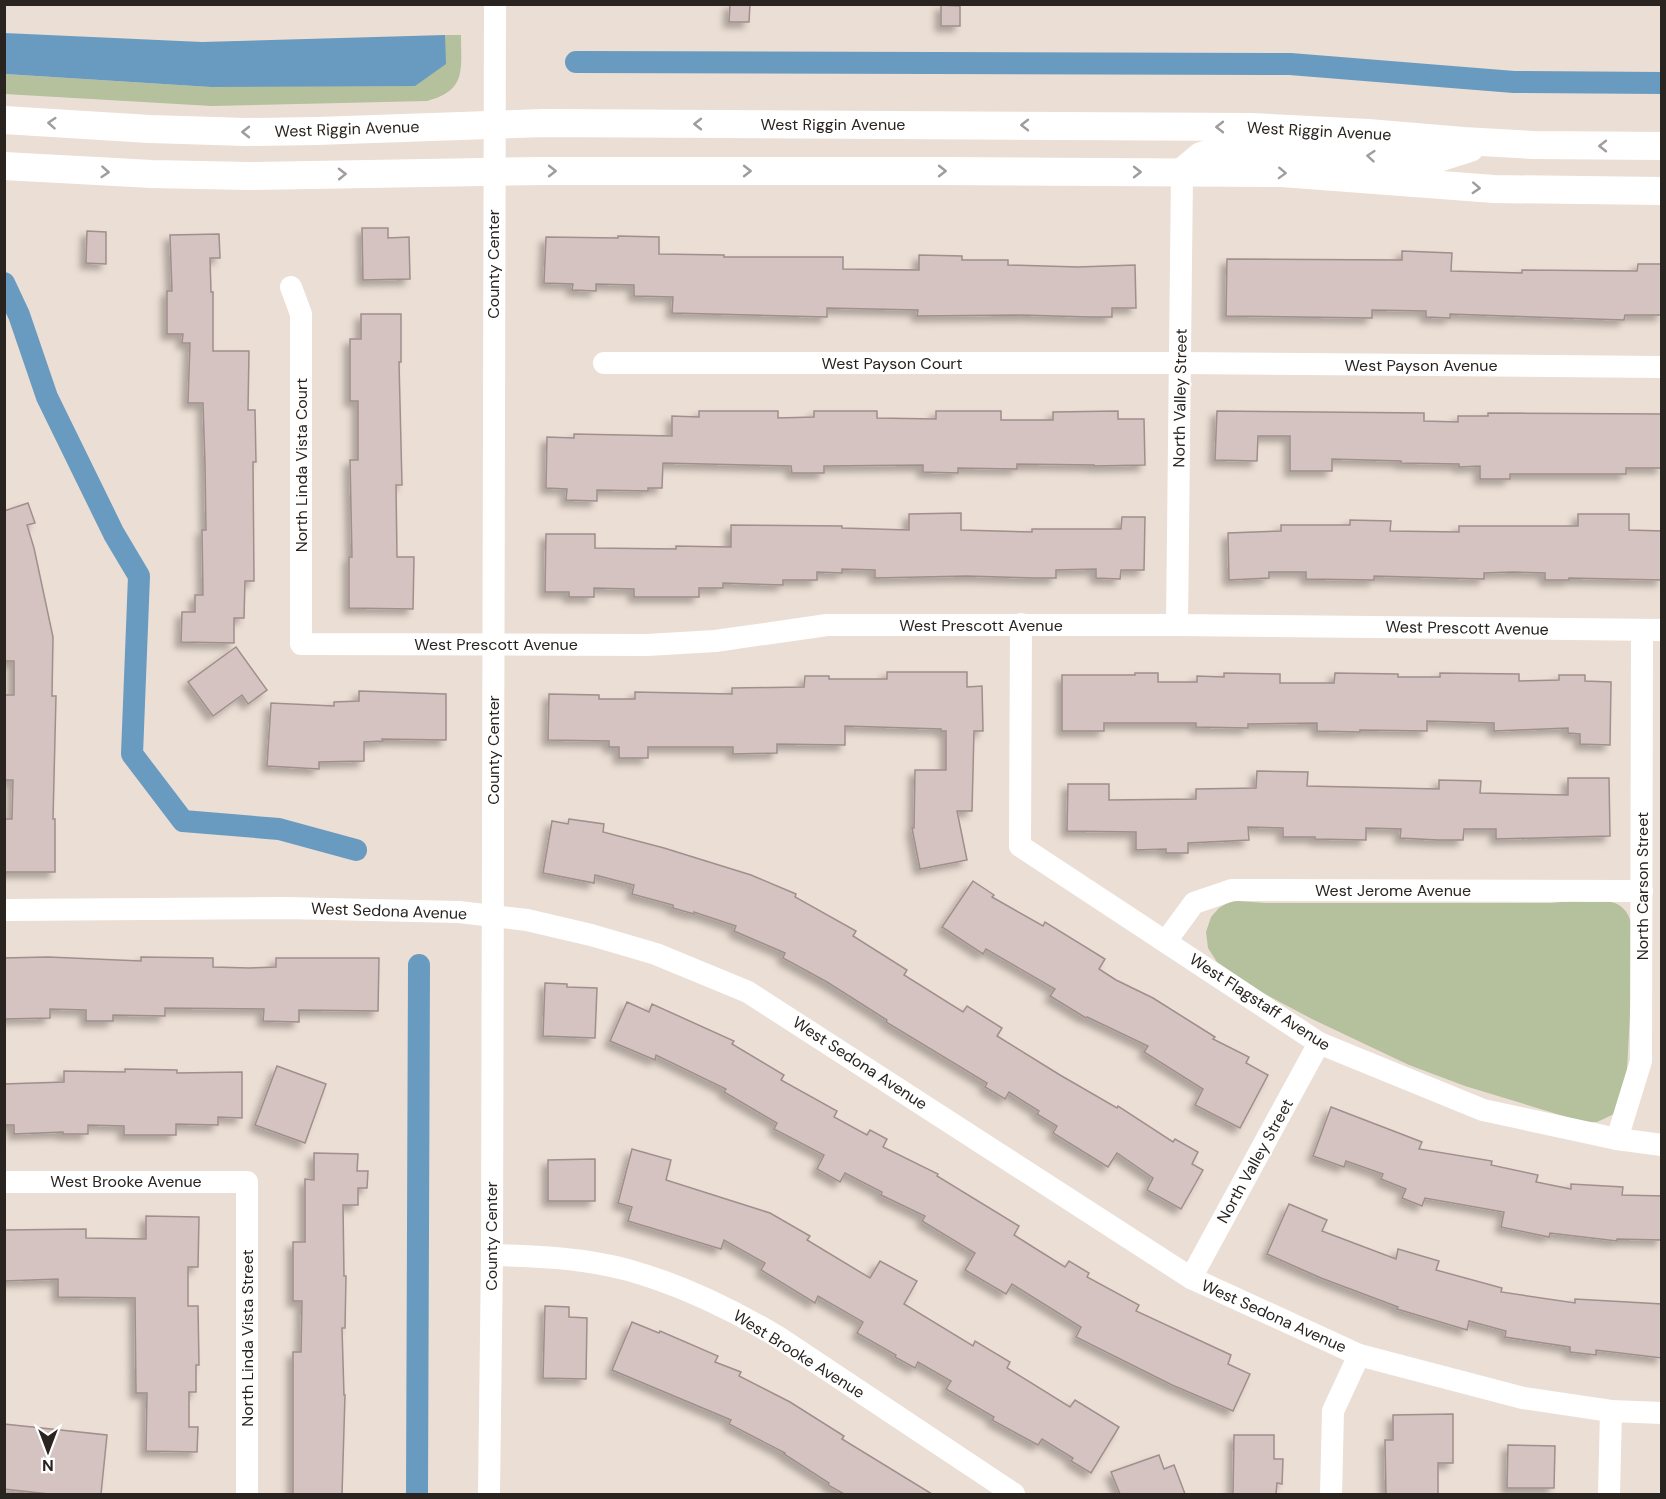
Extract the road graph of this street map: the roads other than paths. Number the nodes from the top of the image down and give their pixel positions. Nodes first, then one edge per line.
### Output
1 (495, 4) edge
2 (4, 120) edge
3 (494, 124) junction
4 (1486, 142) junction
5 (1662, 146) edge
6 (4, 166) edge
7 (493, 172) junction
8 (1182, 172) junction
9 (1662, 191) edge
10 (291, 287) dead end
11 (604, 363) dead end
12 (1180, 363) junction
13 (1662, 367) edge
14 (1021, 624) junction
15 (1177, 625) junction
16 (1652, 630) edge
17 (493, 643) junction
18 (301, 644) joint
19 (1642, 891) junction
20 (4, 910) edge
21 (492, 915) junction
22 (1166, 941) junction
23 (1320, 1044) junction
24 (1617, 1139) junction
25 (1662, 1146) edge
26 (4, 1182) edge
27 (247, 1182) joint
28 (492, 1255) junction
29 (1191, 1278) junction
30 (1359, 1354) junction
31 (1611, 1412) junction
32 (1662, 1413) edge
33 (247, 1494) edge
34 (489, 1494) edge
35 (1014, 1494) edge
36 (1331, 1494) edge
37 (1609, 1494) edge

1 - 3 street, County Center
3 -> 2 main road, West Riggin Avenue
4 -> 3 main road, West Riggin Avenue
3 - 7 street, County Center
5 -> 4 main road, West Riggin Avenue
4 -> 8 main road
6 -> 7 main road
7 -> 8 main road
7 - 17 street, County Center
8 -> 9 main road
8 - 12 street, North Valley Street
10 - 18 street, North Linda Vista Court
11 - 12 street, West Payson Court
12 - 13 street, West Payson Avenue
12 - 15 street, North Valley Street
14 - 15 street, West Prescott Avenue
14 - 17 street, West Prescott Avenue
14 - 22 street, West Flagstaff Avenue
15 - 16 street, West Prescott Avenue
16 - 19 street, North Carson Street
17 - 18 street, West Prescott Avenue
17 - 21 street, County Center
19 - 22 street, West Jerome Avenue
19 - 24 street, North Carson Street
20 - 21 street, West Sedona Avenue
21 - 28 street, County Center
21 - 29 street, West Sedona Avenue
22 - 23 street, West Flagstaff Avenue
23 - 24 street, West Flagstaff Avenue
23 - 29 street, North Valley Street
24 - 25 street, West Flagstaff Avenue
26 - 27 street, West Brooke Avenue
27 - 33 street, North Linda Vista Street
28 - 34 street, County Center
28 - 35 street, West Brooke Avenue
29 - 30 street, West Sedona Avenue
30 - 31 street, West Sedona Avenue
30 - 36 street
31 - 32 street, West Sedona Avenue
31 - 37 street

